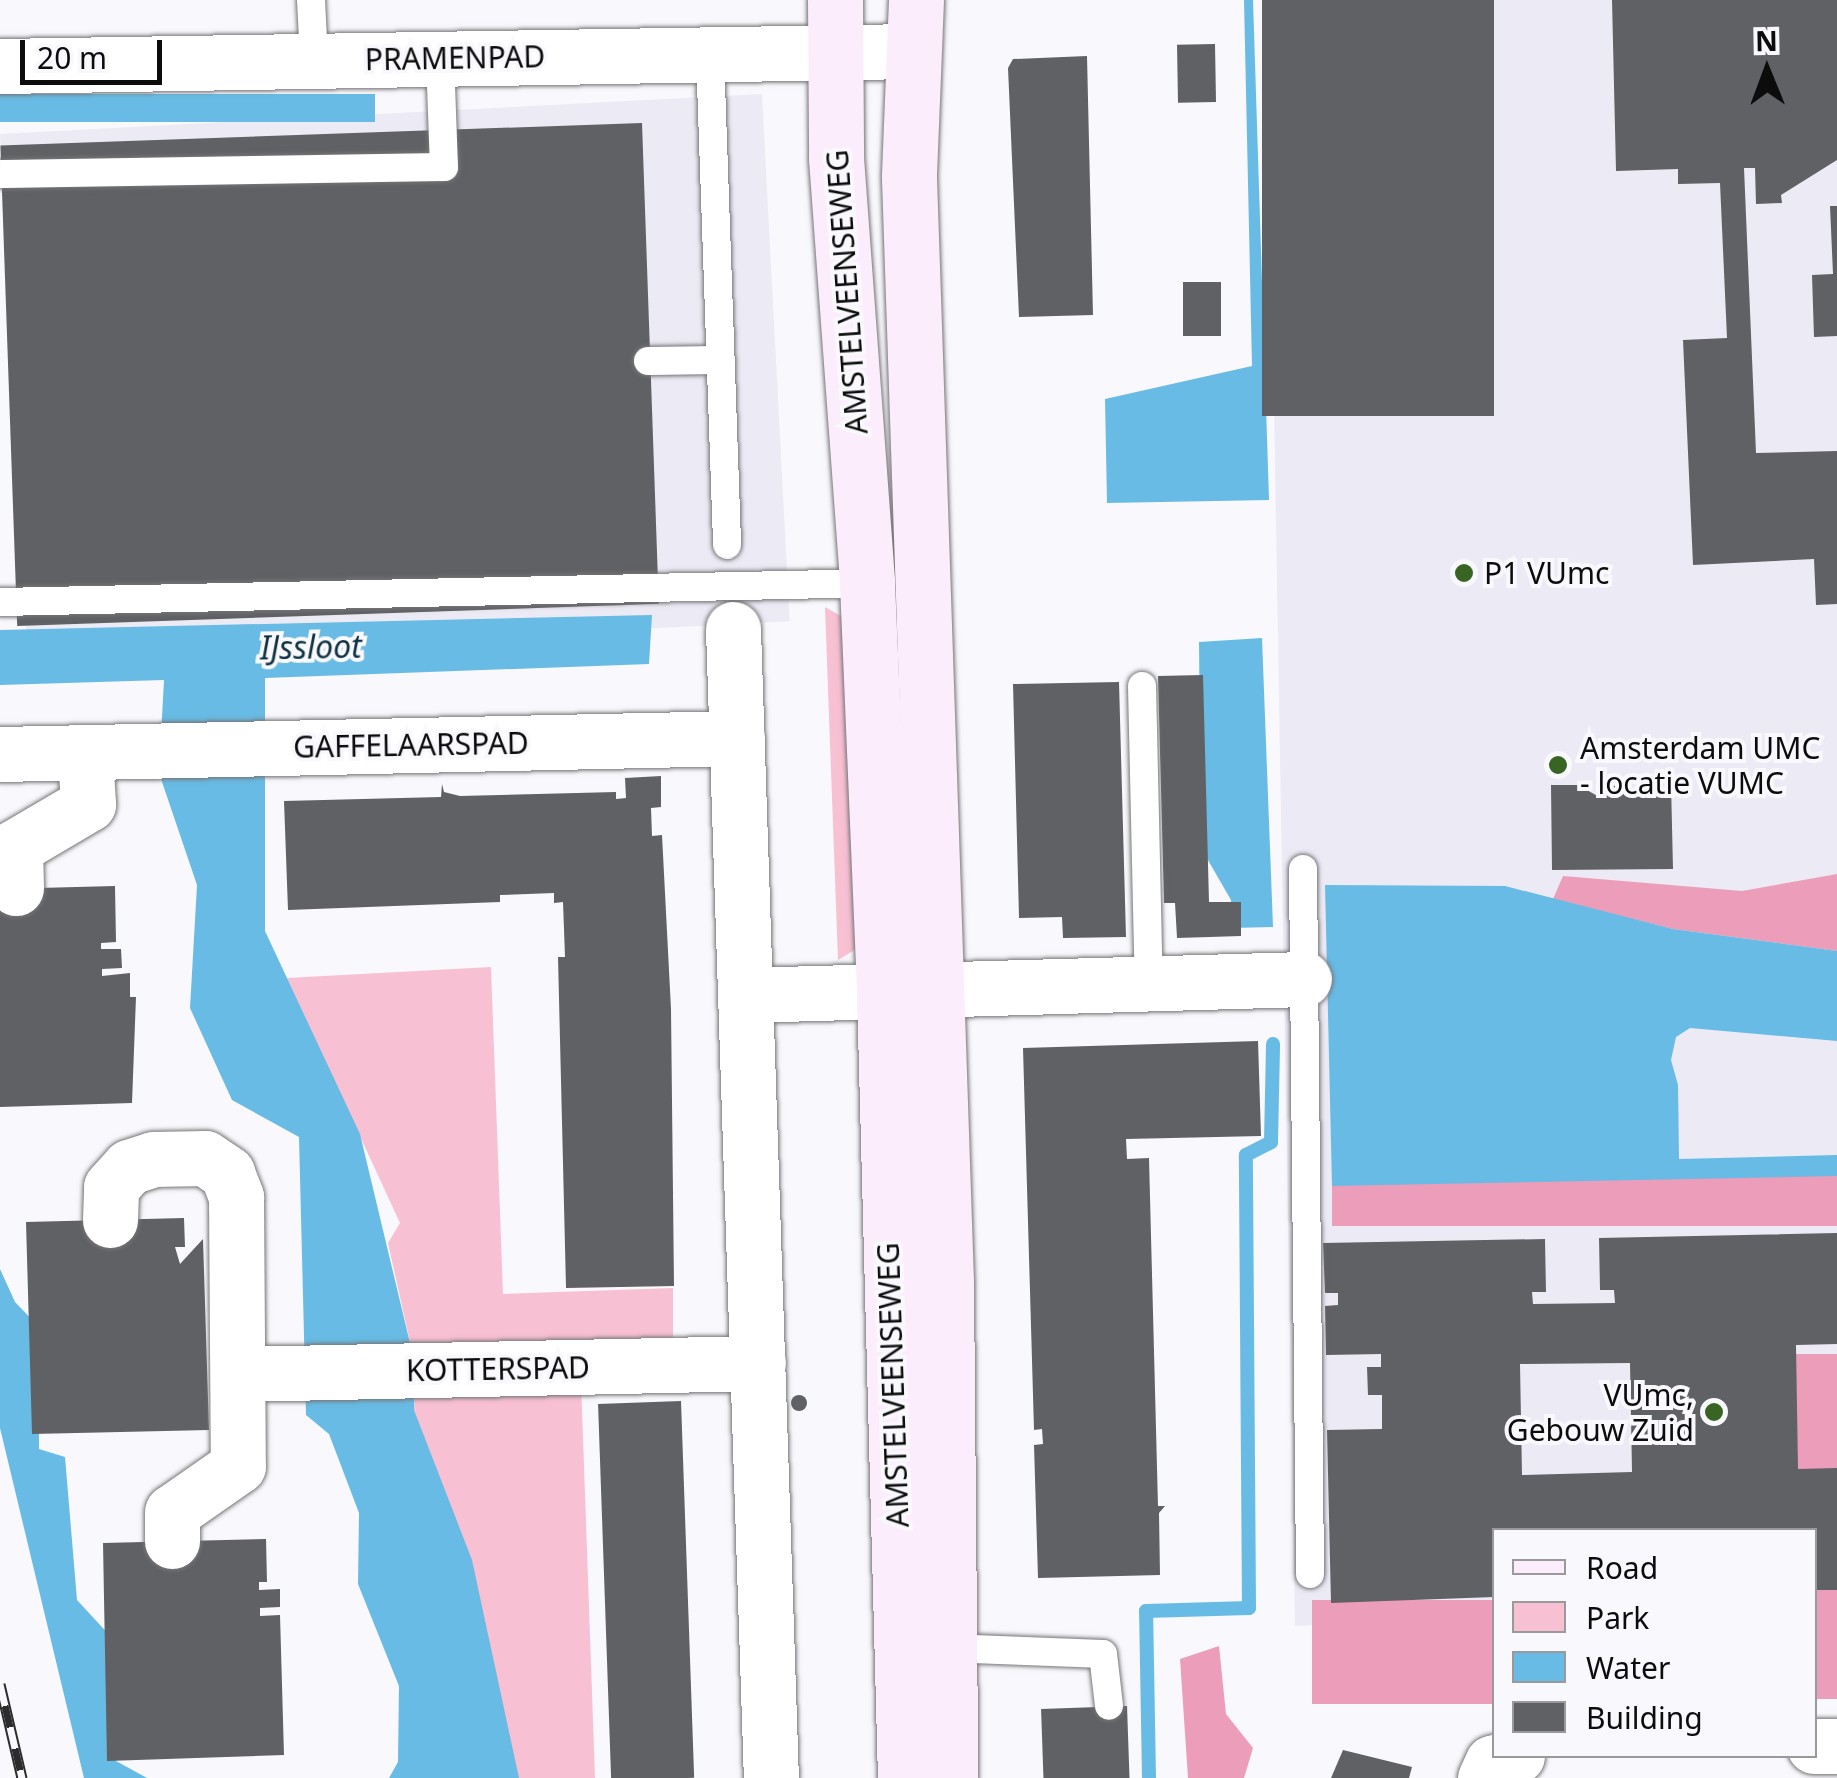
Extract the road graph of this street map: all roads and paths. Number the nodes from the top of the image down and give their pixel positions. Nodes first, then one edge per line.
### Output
1 (311, 0) edge
2 (913, 25) edge
3 (835, 26) edge
4 (710, 55) junction
5 (440, 58) junction
6 (314, 59) junction
7 (0, 66) edge
8 (0, 174) edge
9 (720, 360) junction
10 (648, 361) dead end
11 (727, 544) dead end
12 (924, 583) junction
13 (842, 584) junction
14 (0, 602) edge
15 (733, 630) dead end
16 (1142, 686) dead end
17 (736, 738) junction
18 (85, 753) junction
19 (0, 754) edge
20 (1303, 869) dead end
21 (16, 888) dead end
22 (1304, 979) junction
23 (1149, 984) junction
24 (909, 992) junction
25 (746, 994) junction
26 (110, 1220) dead end
27 (758, 1363) junction
28 (265, 1374) junction
29 (172, 1542) dead end
30 (1310, 1574) dead end
31 (947, 1648) junction
32 (1110, 1706) dead end
33 (772, 1778) edge
34 (904, 1778) edge
35 (950, 1778) edge

1 - 6 lane
2 - 3 street, PRAMENPAD
2 - 12 main road, AMSTELVEENSEWEG
3 - 4 street, PRAMENPAD
3 - 13 main road, AMSTELVEENSEWEG
4 - 5 street, PRAMENPAD
4 - 9 lane
5 - 6 street, PRAMENPAD
5 - 8 lane
6 - 7 street, PRAMENPAD
9 - 10 lane
9 - 11 lane
12 - 13 lane
12 - 24 main road, AMSTELVEENSEWEG
13 - 14 lane
13 - 24 main road, AMSTELVEENSEWEG
15 - 17 street
16 - 23 lane
17 - 18 street, GAFFELAARSPAD
17 - 25 street
18 - 19 street, GAFFELAARSPAD
18 - 21 street
20 - 22 lane
22 - 23 street
22 - 30 lane
23 - 24 street
24 - 25 street
24 - 31 main road, AMSTELVEENSEWEG
24 - 34 main road, AMSTELVEENSEWEG
25 - 27 street
26 - 28 street
27 - 28 street, KOTTERSPAD
27 - 33 street
28 - 29 street
31 - 32 lane
31 - 35 main road, AMSTELVEENSEWEG

